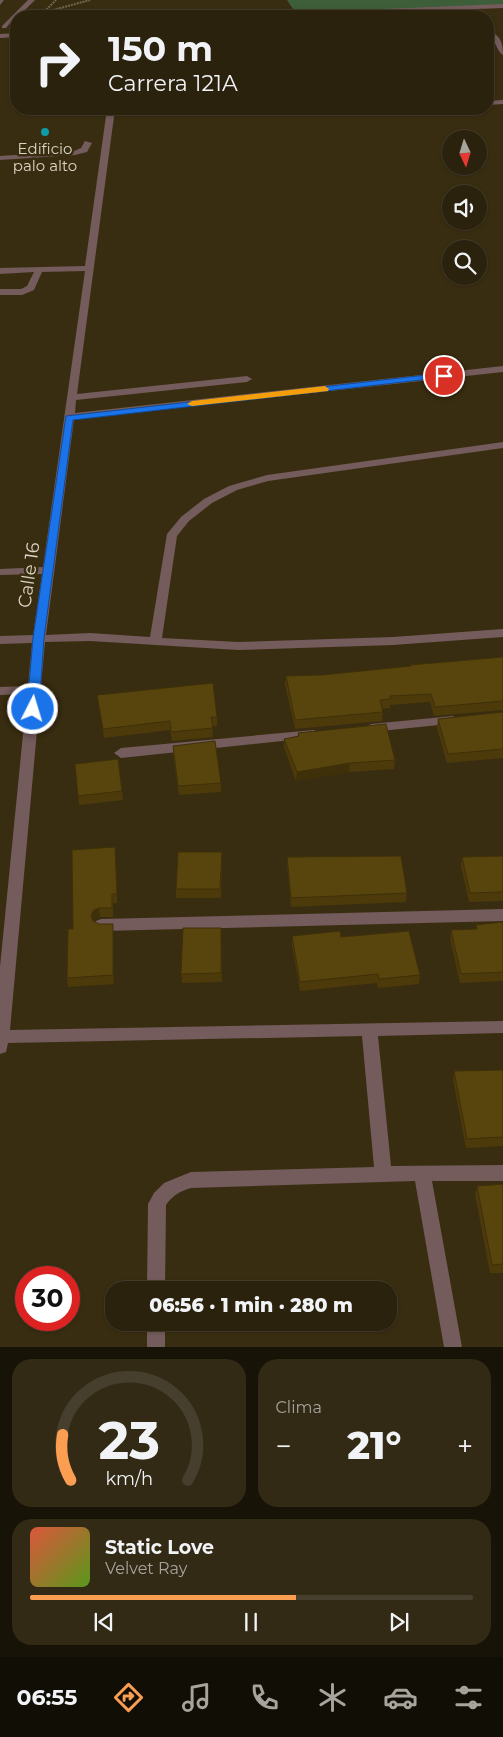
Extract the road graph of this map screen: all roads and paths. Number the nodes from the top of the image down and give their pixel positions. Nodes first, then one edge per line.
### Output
1 (32, 0) edge
2 (56, 0) edge
3 (90, 0) edge
4 (503, 8) edge
5 (21, 10) edge
6 (45, 10) edge
7 (53, 10) edge
8 (443, 10) edge
9 (482, 10) edge
10 (494, 36) edge
11 (503, 53) edge
12 (110, 115) edge
13 (88, 143) dead end
14 (0, 158) edge
15 (90, 268) junction
16 (39, 270) junction
17 (0, 271) edge
18 (0, 292) edge
19 (503, 369) edge
20 (247, 379) dead end
21 (72, 398) junction
22 (69, 418) junction
23 (503, 445) edge
24 (48, 570) junction
25 (0, 572) edge
26 (503, 633) edge
27 (39, 638) junction
28 (0, 640) edge
29 (155, 642) junction
30 (35, 690) junction
31 (0, 691) edge
32 (464, 719) edge
33 (356, 730) edge
34 (327, 733) edge
35 (121, 753) dead end
36 (503, 916) edge
37 (101, 925) edge
38 (503, 1027) edge
39 (369, 1029) junction
40 (1, 1042) edge
41 (422, 1172) junction
42 (503, 1173) edge
43 (383, 1174) junction
44 (156, 1281) edge
45 (156, 1331) edge
46 (156, 1347) edge
47 (453, 1347) edge

1 - 5 street
2 - 6 path
3 - 7 path
4 - 8 street
4 - 9 street
10 - 11 street
12 - 15 street, Calle 16
13 - 14 street
15 - 16 street
15 - 21 street, Calle 16
16 - 17 street
16 - 18 street
19 - 22 street
20 - 21 street
21 - 22 street, Calle 16
22 - 24 street, Calle 16
23 - 29 street
24 - 25 street
24 - 27 street, Calle 16
26 - 29 street
27 - 28 street
27 - 29 street
27 - 30 street, Calle 16
30 - 31 street
30 - 40 street, Calle 16
32 - 33 street
34 - 35 street
36 - 37 street
38 - 39 street
39 - 40 street
39 - 43 street
41 - 42 street
41 - 43 street
41 - 47 street
43 - 44 street
45 - 46 street

